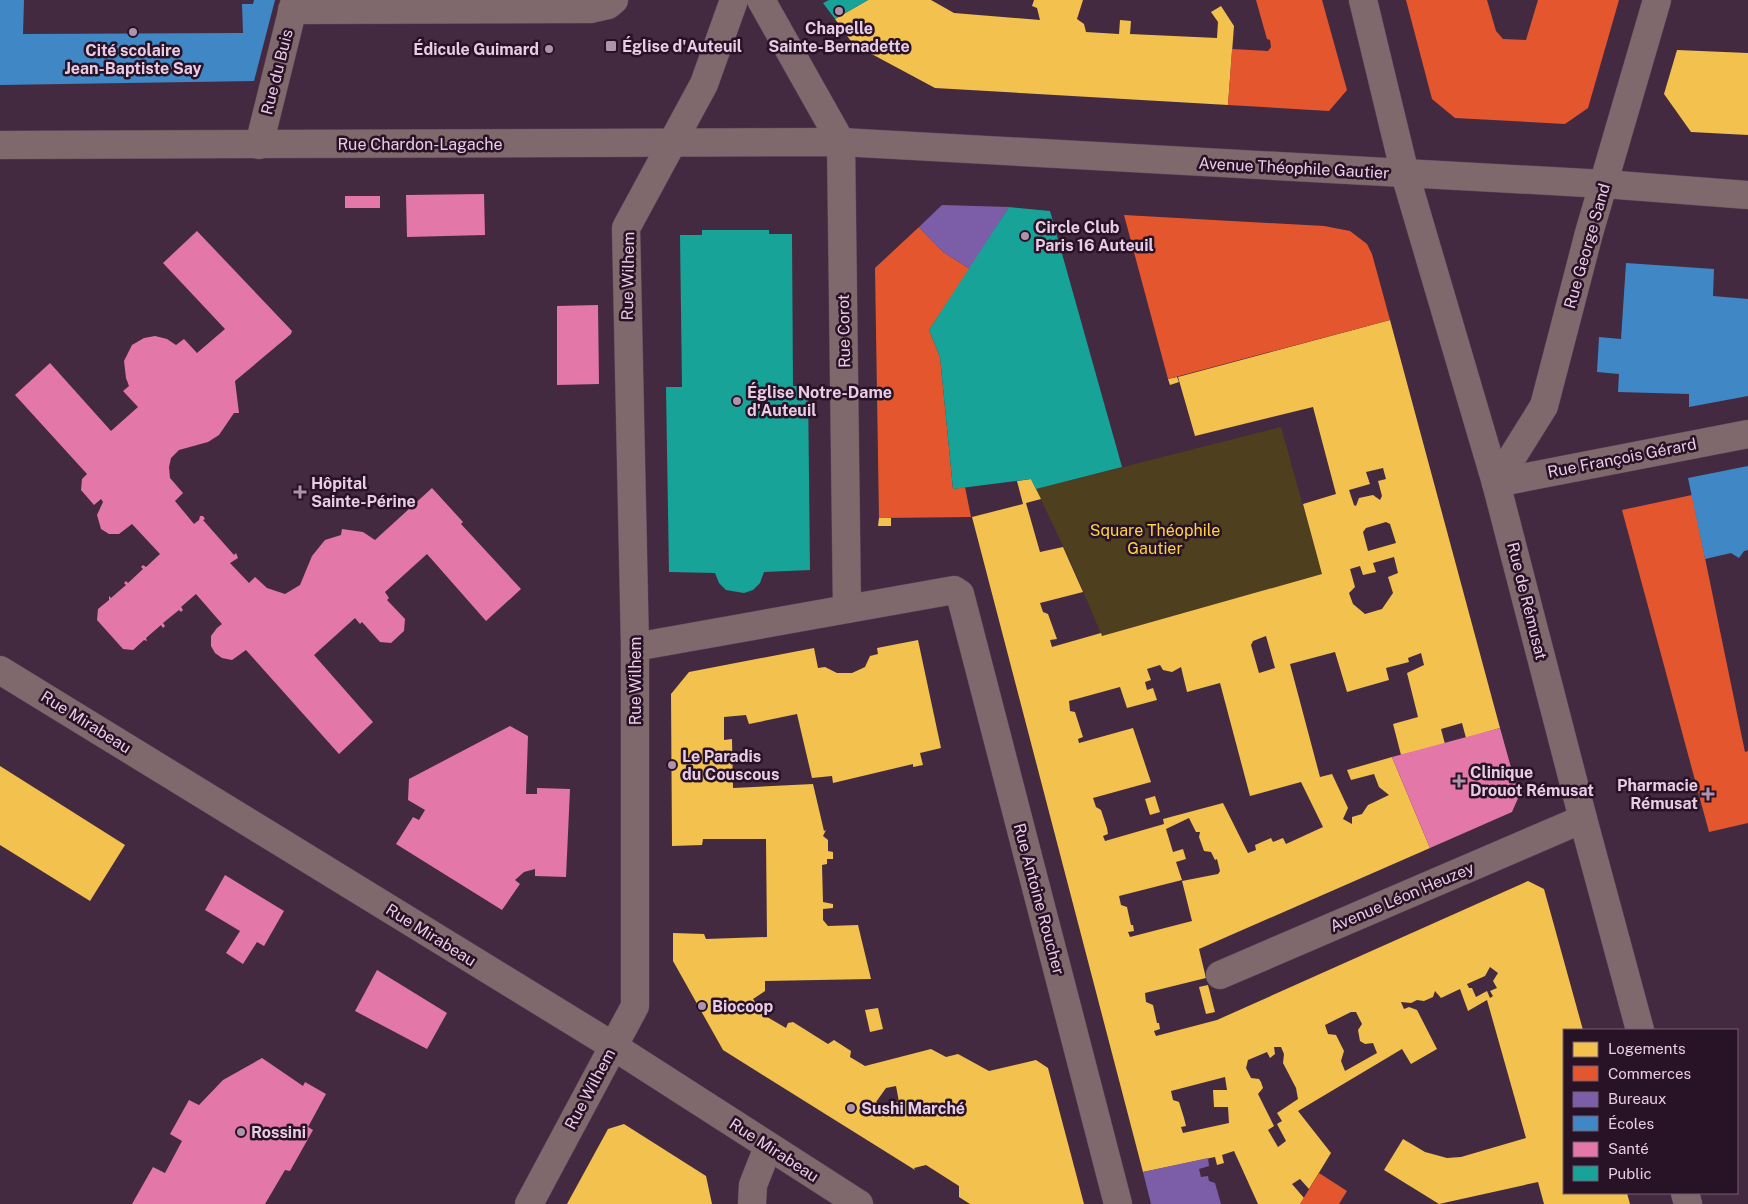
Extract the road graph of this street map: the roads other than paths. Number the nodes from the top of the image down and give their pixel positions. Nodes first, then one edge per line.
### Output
1 (734, 0) edge
2 (761, 0) edge
3 (1363, 0) edge
4 (1657, 0) edge
5 (611, 2) edge
6 (293, 5) edge
7 (841, 142) junction
8 (673, 143) junction
9 (0, 145) edge
10 (259, 145) junction
11 (1405, 174) junction
12 (1604, 184) junction
13 (1748, 195) edge
14 (1748, 434) edge
15 (1496, 483) junction
16 (847, 609) junction
17 (635, 647) junction
18 (0, 670) edge
19 (1583, 818) junction
20 (1220, 975) dead end
21 (1640, 1029) edge
22 (613, 1046) junction
23 (768, 1146) junction
24 (530, 1204) edge
25 (752, 1204) edge
26 (859, 1204) edge
27 (1118, 1204) edge

1 - 8 street, Rue Wilhem
2 - 7 street
3 - 11 street, Rue de Rémusat
4 - 12 street, Rue George Sand
5 - 6 street
6 - 10 street, Rue du Buis
7 - 8 street, Rue Chardon-Lagache
7 - 11 street, Avenue Théophile Gautier
7 - 16 street, Rue Corot
8 - 10 street, Rue Chardon-Lagache
8 - 17 street, Rue Wilhem
9 - 10 street, Rue Chardon-Lagache
11 - 12 street, Avenue Théophile Gautier
11 - 15 street, Rue de Rémusat
12 - 13 street, Avenue Théophile Gautier
12 - 15 street, Rue George Sand
14 - 15 street, Rue François Gérard
15 - 19 street, Rue de Rémusat
16 - 17 street
16 - 27 street, Rue Antoine Roucher
17 - 22 street, Rue Wilhem
18 - 22 street, Rue Mirabeau
19 - 20 street, Avenue Léon Heuzey
19 - 21 street, Rue de Rémusat
22 - 23 street, Rue Mirabeau
22 - 24 street, Rue Wilhem
23 - 25 street
23 - 26 street, Rue Mirabeau

